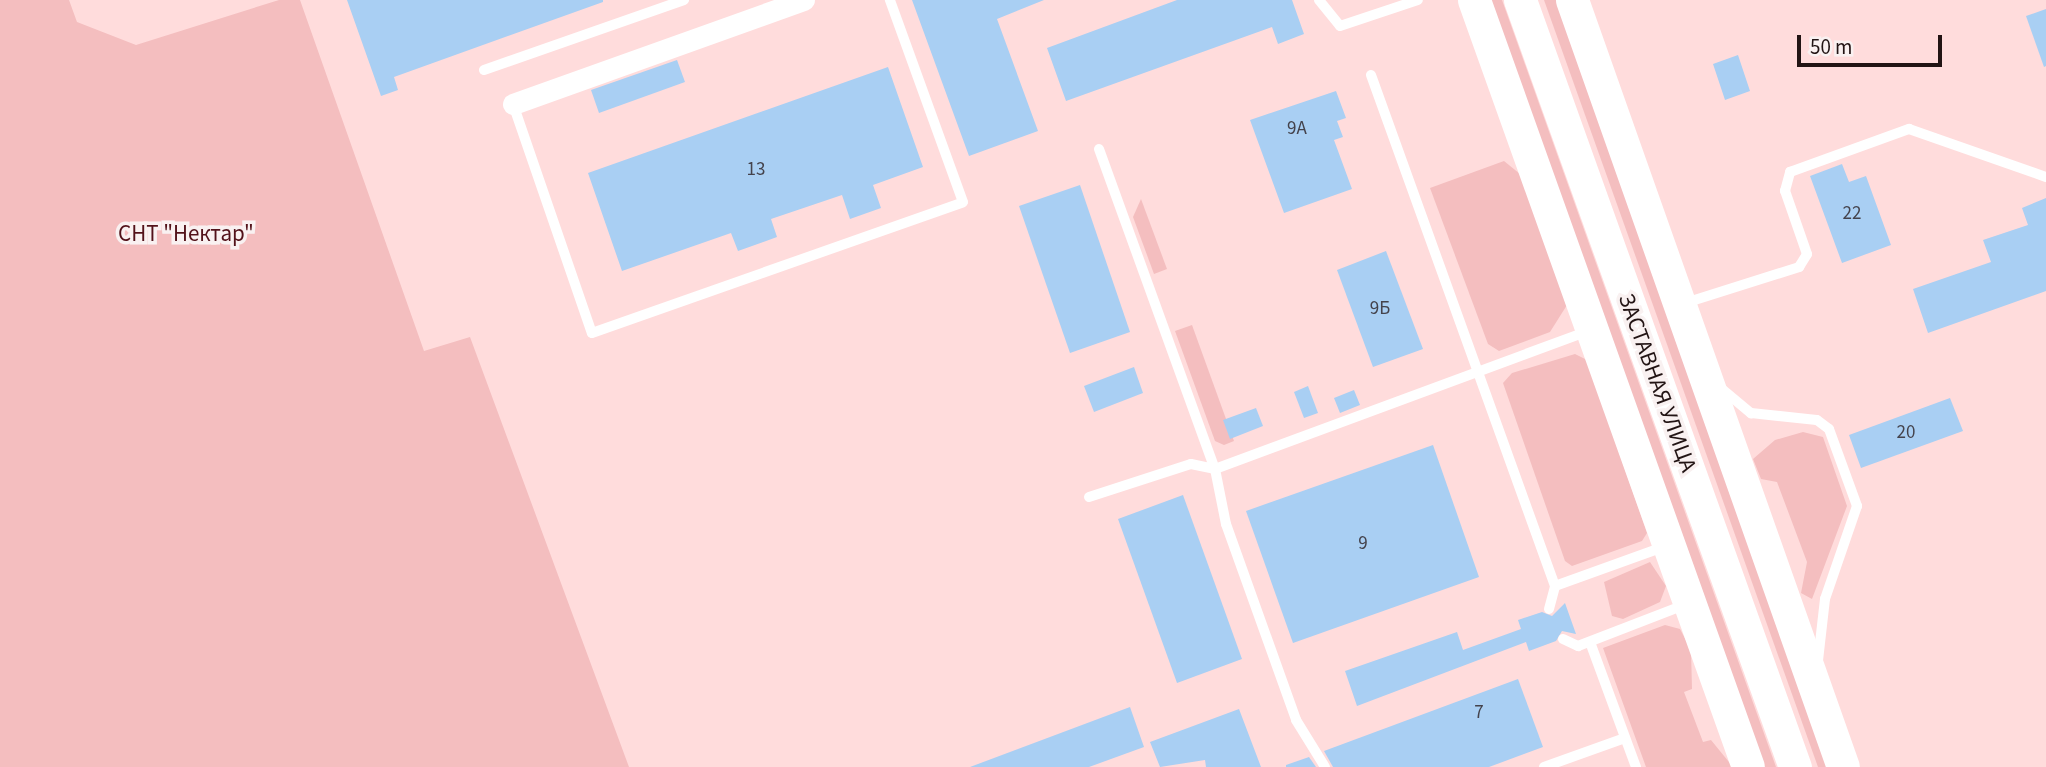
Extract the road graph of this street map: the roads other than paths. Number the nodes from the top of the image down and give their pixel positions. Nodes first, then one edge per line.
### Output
1 (684, 0) edge
2 (804, 0) edge
3 (890, 0) edge
4 (1319, 0) edge
5 (1418, 0) edge
6 (1474, 0) edge
7 (1520, 0) edge
8 (1572, 0) edge
9 (484, 70) dead end
10 (1371, 75) dead end
11 (513, 104) joint
12 (1100, 149) dead end
13 (2046, 177) edge
14 (1679, 305) junction
15 (1592, 330) junction
16 (1695, 349) junction
17 (1478, 372) junction
18 (1215, 469) junction
19 (1089, 497) dead end
20 (1668, 545) junction
21 (1555, 586) junction
22 (1690, 604) junction
23 (1549, 609) dead end
24 (1563, 639) dead end
25 (1590, 642) junction
26 (1825, 718) junction
27 (1625, 738) junction
28 (1325, 767) edge
29 (1544, 767) edge
30 (1636, 767) edge
31 (1748, 767) edge
32 (1795, 767) edge
33 (1843, 767) edge

1 - 9 lane
2 - 11 street
3 - 11 lane
4 - 5 lane
6 - 15 main road, ЗАСТАВНАЯ УЛИЦА
7 - 32 main road, ЗАСТАВНАЯ УЛИЦА
8 - 14 main road, ЗАСТАВНАЯ УЛИЦА
10 - 17 lane
12 - 18 lane
13 - 14 lane
14 - 16 main road, ЗАСТАВНАЯ УЛИЦА
15 - 17 lane
15 - 20 main road, ЗАСТАВНАЯ УЛИЦА
16 - 26 main road, ЗАСТАВНАЯ УЛИЦА
16 - 26 lane
17 - 18 lane
17 - 21 lane
18 - 19 lane
18 - 28 lane
20 - 21 lane
20 - 22 main road, ЗАСТАВНАЯ УЛИЦА
21 - 23 lane
22 - 25 lane
22 - 31 main road, ЗАСТАВНАЯ УЛИЦА
24 - 25 lane
25 - 27 lane
26 - 33 main road, ЗАСТАВНАЯ УЛИЦА
27 - 29 lane
27 - 30 lane

